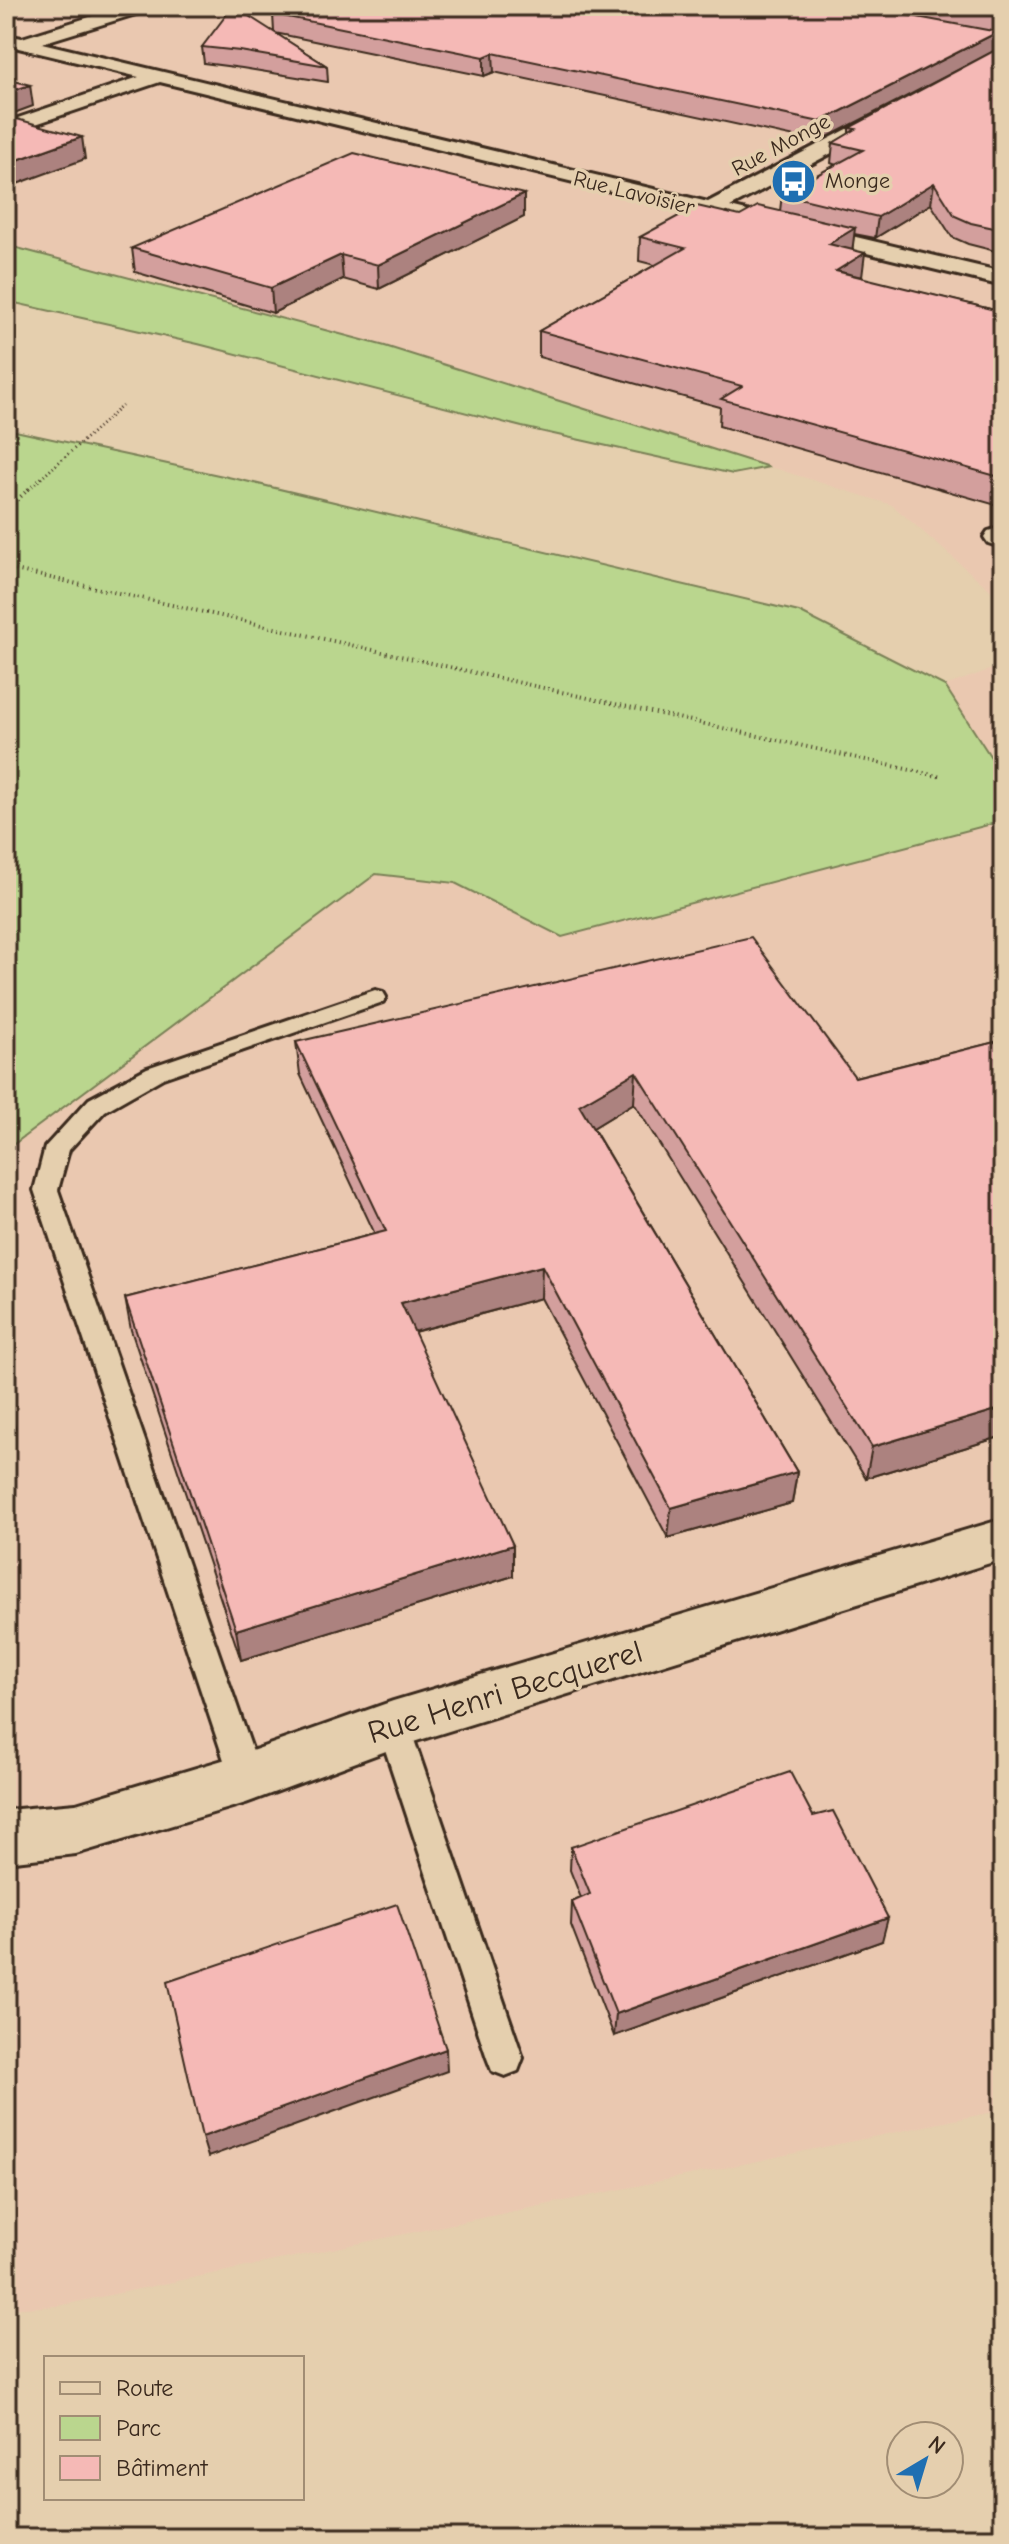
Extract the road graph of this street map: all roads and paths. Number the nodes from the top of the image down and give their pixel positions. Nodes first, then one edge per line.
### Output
1 (143, 6) edge
2 (886, 6) edge
3 (49, 14) dead end
4 (861, 17) edge
5 (86, 24) junction
6 (14, 42) edge
7 (155, 78) junction
8 (210, 91) junction
9 (184, 102) dead end
10 (266, 104) junction
11 (907, 106) edge
12 (231, 116) dead end
13 (6, 128) edge
14 (709, 210) junction
15 (1003, 279) edge
16 (122, 406) dead end
17 (6, 510) edge
18 (6, 568) edge
19 (942, 777) dead end
20 (375, 997) dead end
21 (1003, 1539) edge
22 (393, 1725) junction
23 (246, 1778) junction
24 (6, 1836) edge
25 (505, 2058) dead end

1 - 5 street
2 - 4 lane
3 - 5 street
5 - 6 street
6 - 7 street, Rue Lavoisier
7 - 8 street, Rue Lavoisier
7 - 13 street
8 - 9 street
8 - 10 street, Rue Lavoisier
10 - 12 street
10 - 14 street, Rue Lavoisier
11 - 14 street, Rue Monge
14 - 15 street, Rue Lavoisier
16 - 17 path
18 - 19 path
20 - 23 lane
21 - 22 street, Rue Henri Becquerel
22 - 23 street, Rue Henri Becquerel
22 - 25 lane
23 - 24 street, Rue Henri Becquerel

